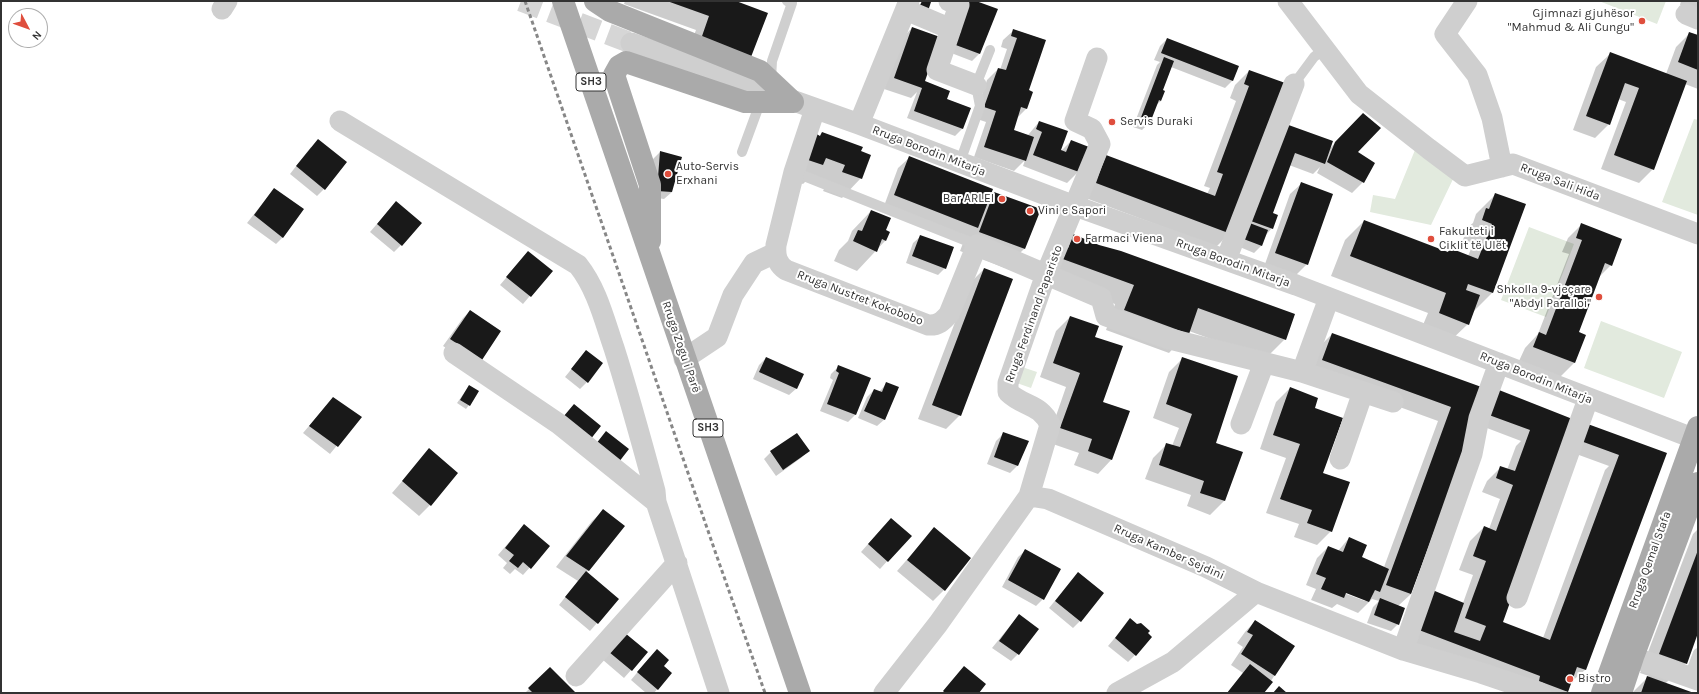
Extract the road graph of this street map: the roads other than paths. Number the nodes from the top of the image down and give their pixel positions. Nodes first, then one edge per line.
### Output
1 (223, 1) edge
2 (227, 1) edge
3 (563, 1) edge
4 (595, 1) edge
5 (787, 1) edge
6 (949, 1) edge
7 (1288, 1) edge
8 (1467, 1) edge
9 (908, 6) edge
10 (951, 29) junction
11 (631, 42) tunnel mouth
12 (1324, 49) junction
13 (990, 50) dead end
14 (1097, 58) dead end
15 (771, 82) junction
16 (1294, 84) joint
17 (976, 85) junction
18 (793, 102) junction
19 (760, 103) junction
20 (815, 109) junction
21 (340, 121) dead end
22 (859, 124) junction
23 (742, 152) dead end
24 (960, 162) junction
25 (1502, 167) junction
26 (794, 172) junction
27 (1075, 206) junction
28 (1698, 234) edge
29 (977, 245) junction
30 (775, 253) junction
31 (650, 259) junction
32 (1226, 260) junction
33 (1046, 274) junction
34 (1329, 298) junction
35 (454, 353) dead end
36 (684, 359) junction
37 (1264, 363) junction
38 (1499, 363) junction
39 (1302, 372) junction
40 (1363, 392) junction
41 (1588, 399) junction
42 (1393, 402) dead end
43 (1241, 424) dead end
44 (1697, 435) edge
45 (1340, 459) dead end
46 (1696, 494) edge
47 (1029, 496) junction
48 (656, 502) junction
49 (677, 563) junction
50 (1256, 592) junction
51 (1517, 598) dead end
52 (1403, 650) junction
53 (1698, 653) edge
54 (1633, 657) junction
55 (576, 676) dead end
56 (1694, 678) edge
57 (719, 693) edge
58 (800, 693) edge
59 (884, 693) edge
60 (1117, 693) edge
61 (1540, 693) edge
62 (1602, 693) edge
63 (1621, 693) edge

1 - 2 street
3 - 31 main road, Rruga Zogu i Parë / SH3
4 - 15 main road
5 - 15 lane
6 - 10 street
7 - 12 street, Rruga Sali Hida
8 - 25 street
9 - 10 street
9 - 22 street
10 - 17 street
11 - 18 street, Rruga Borodin Mitarja
12 - 16 lane
12 - 25 street, Rruga Sali Hida
13 - 17 lane
14 - 27 street, Rruga Ferdinand Paparisto
15 - 18 main road
16 - 32 street
17 - 24 lane
18 - 19 main road
18 - 20 street, Rruga Borodin Mitarja
19 - 23 lane
19 - 31 main road
20 - 22 street, Rruga Borodin Mitarja
20 - 26 street
21 - 48 street
22 - 24 street, Rruga Borodin Mitarja
24 - 27 street, Rruga Borodin Mitarja
25 - 28 street, Rruga Sali Hida
26 - 29 lane
26 - 30 street
27 - 32 street, Rruga Borodin Mitarja
27 - 33 street, Rruga Ferdinand Paparisto
29 - 30 street, Rruga Nustret Kokobobo
29 - 33 street
30 - 36 street
31 - 36 main road, Rruga Zogu i Parë / SH3
32 - 34 street, Rruga Borodin Mitarja
33 - 37 street
33 - 47 street, Rruga Ferdinand Paparisto
34 - 38 street, Rruga Borodin Mitarja
34 - 39 street
35 - 48 street
36 - 58 main road, Rruga Zogu i Parë / SH3
37 - 39 street
37 - 43 street
38 - 41 street, Rruga Borodin Mitarja
38 - 52 street
39 - 40 street
40 - 42 street
40 - 45 street
41 - 44 street, Rruga Borodin Mitarja
41 - 51 street
44 - 62 main road, Rruga Qemal Stafa
46 - 54 main road, Rruga Qemal Stafa
47 - 50 street, Rruga Kamber Sejdini
47 - 59 street
48 - 49 street
49 - 55 street
49 - 57 street
50 - 52 street, Rruga Kamber Sejdini
50 - 60 street
52 - 61 street, Rruga Kamber Sejdini
53 - 56 lane
54 - 56 street
54 - 63 main road, Rruga Qemal Stafa

